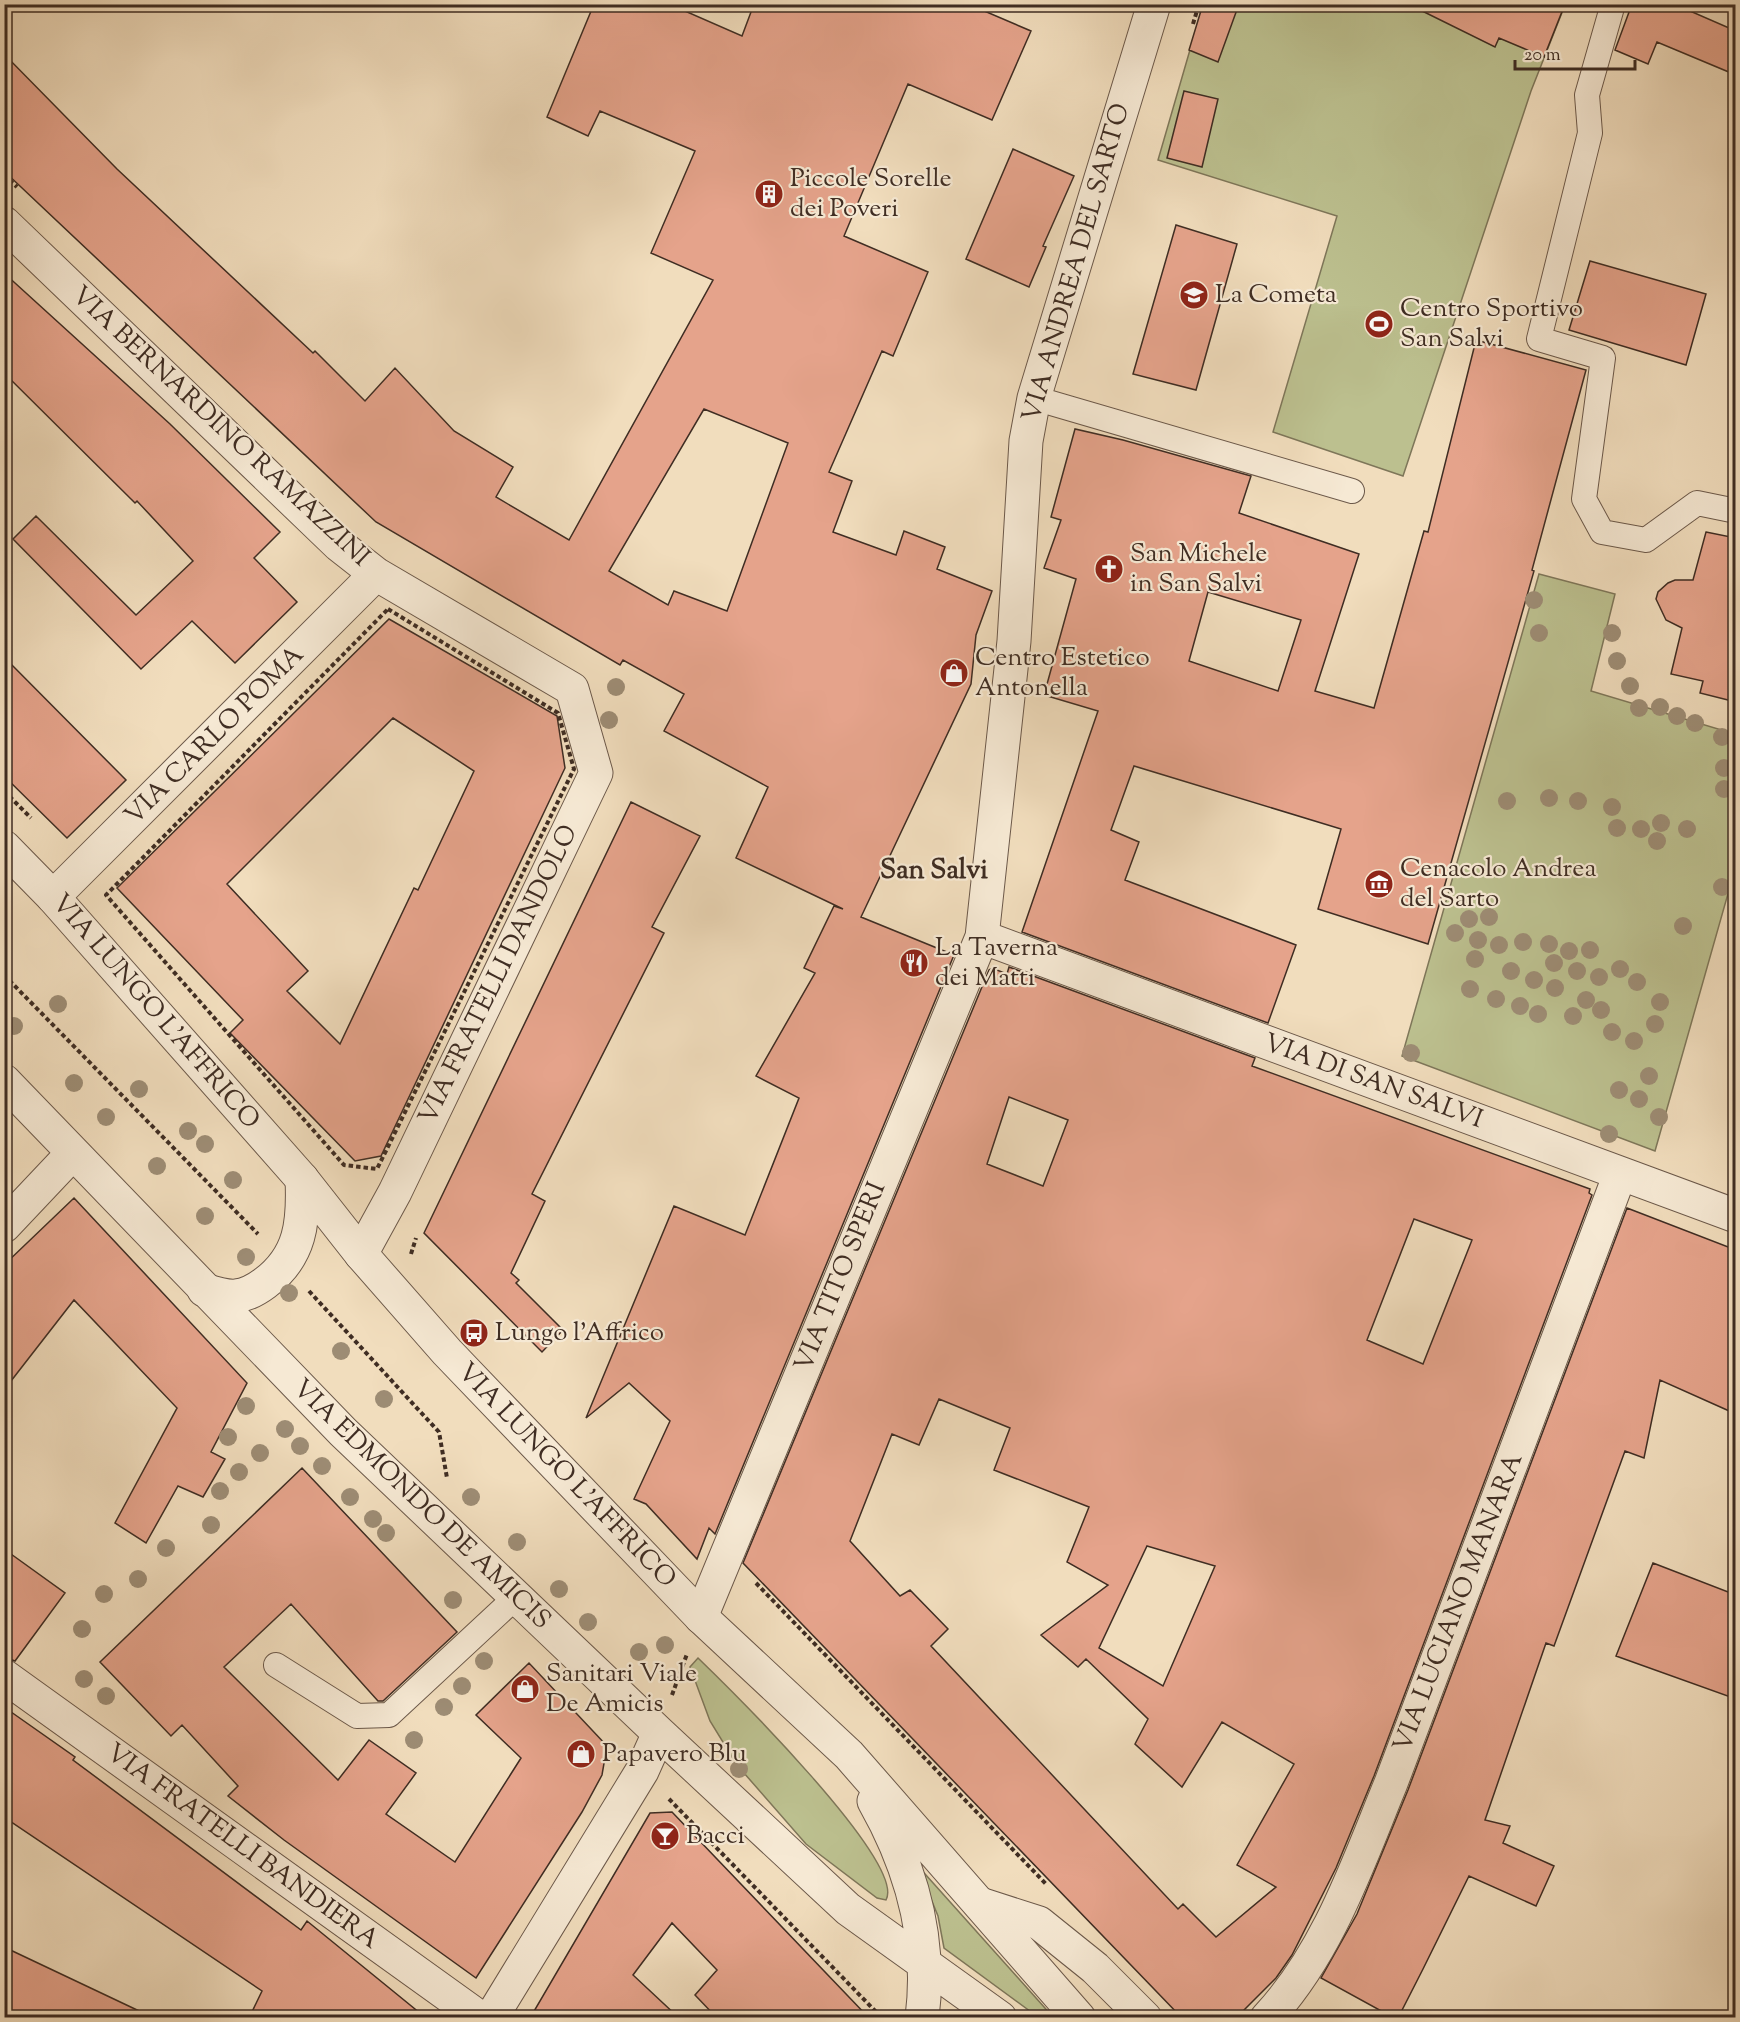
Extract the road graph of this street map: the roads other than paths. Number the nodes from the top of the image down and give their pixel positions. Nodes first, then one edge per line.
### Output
1 (1154, 4) edge
2 (1613, 4) edge
3 (4, 223) edge
4 (1034, 398) junction
5 (1352, 491) dead end
6 (1736, 512) edge
7 (376, 574) junction
8 (572, 689) joint
9 (4, 847) edge
10 (53, 897) junction
11 (996, 942) junction
12 (4, 1081) edge
13 (72, 1154) junction
14 (1620, 1174) junction
15 (302, 1179) junction
16 (1736, 1216) edge
17 (4, 1226) edge
18 (362, 1254) junction
19 (204, 1290) junction
20 (516, 1598) junction
21 (701, 1617) junction
22 (276, 1665) dead end
23 (4, 1676) edge
24 (658, 1733) junction
25 (849, 1755) junction
26 (983, 1905) junction
27 (924, 1962) junction
28 (480, 2018) edge
29 (491, 2018) edge
30 (922, 2018) edge
31 (1000, 2018) edge
32 (1079, 2018) edge
33 (1145, 2018) edge
34 (1267, 2018) edge

1 - 4 street, VIA ANDREA DEL SARTO
2 - 6 lane
3 - 7 street, VIA BERNARDINO RAMAZZINI
4 - 5 lane
4 - 11 street, VIA ANDREA DEL SARTO
7 - 8 street, VIA BERNARDINO RAMAZZINI
7 - 10 street, VIA CARLO POMA
8 - 18 street, VIA FRATELLI DANDOLO
9 - 10 street, VIA LUNGO L'AFFRICO
10 - 15 street, VIA LUNGO L'AFFRICO
11 - 14 street, VIA DI SAN SALVI
11 - 21 street, VIA TITO SPERI
12 - 13 street, VIA EDMONDO DE AMICIS
13 - 17 street
13 - 19 street, VIA EDMONDO DE AMICIS
14 - 16 street, VIA DI SAN SALVI
14 - 34 street, VIA LUCIANO MANARA
15 - 18 street, VIA LUNGO L'AFFRICO
15 - 19 street
18 - 21 street, VIA LUNGO L'AFFRICO
19 - 20 street, VIA EDMONDO DE AMICIS
20 - 22 lane
20 - 24 street, VIA EDMONDO DE AMICIS
21 - 25 street, VIA LUNGO L'AFFRICO
23 - 28 street, VIA FRATELLI BANDIERA
24 - 27 street, VIA EDMONDO DE AMICIS
24 - 29 street
25 - 26 street, VIA LUNGO L'AFFRICO
25 - 27 street, VIA LUNGO L'AFFRICO
26 - 32 street, VIA LUNGO L'AFFRICO
26 - 33 street
27 - 30 street, VIA LUNGO L'AFFRICO
27 - 31 street, VIA EDMONDO DE AMICIS

